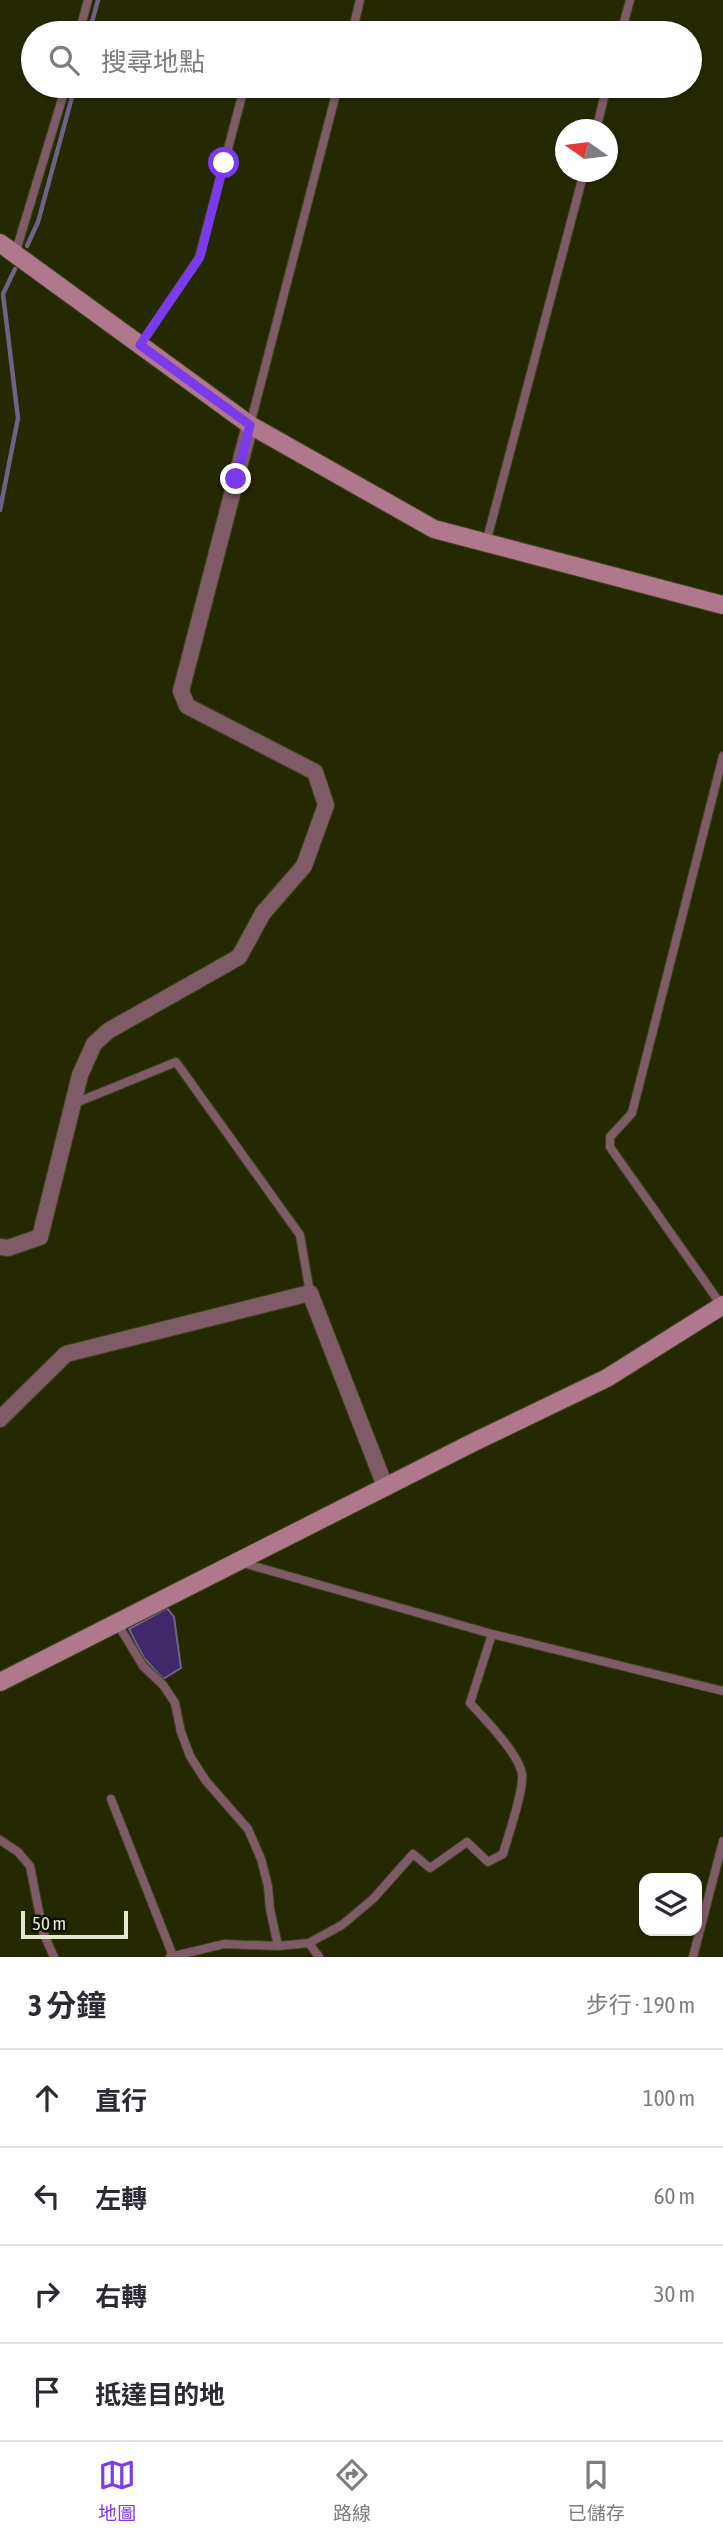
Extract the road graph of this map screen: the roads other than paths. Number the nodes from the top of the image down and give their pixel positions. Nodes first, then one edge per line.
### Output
1 (88, 0) edge
2 (360, 0) edge
3 (630, 0) edge
4 (82, 21) edge
5 (355, 21) edge
6 (624, 21) edge
7 (62, 98) edge
8 (241, 98) edge
9 (335, 98) edge
10 (604, 98) edge
11 (599, 119) edge
12 (581, 182) edge
13 (0, 243) edge
14 (16, 254) junction
15 (140, 345) junction
16 (250, 425) junction
17 (486, 543) junction
18 (723, 605) edge
19 (723, 756) edge
20 (73, 1104) junction
21 (0, 1247) edge
22 (310, 1293) junction
23 (723, 1306) edge
24 (0, 1419) edge
25 (385, 1486) junction
26 (236, 1561) junction
27 (117, 1623) junction
28 (492, 1634) junction
29 (0, 1682) edge
30 (723, 1692) edge
31 (111, 1799) dead end
32 (0, 1840) edge
33 (723, 1842) edge
34 (309, 1943) junction
35 (278, 1946) junction
36 (54, 1957) edge
37 (171, 1957) edge
38 (319, 1957) edge
39 (693, 1957) edge

1 - 4 lane
2 - 5 lane
3 - 6 lane
7 - 14 lane
8 - 15 lane
9 - 16 lane
10 - 11 lane
12 - 17 lane
13 - 14 street
14 - 15 street
15 - 16 street
16 - 17 street
16 - 20 street
17 - 18 street
19 - 23 lane
20 - 21 street
20 - 22 lane
22 - 24 street
22 - 25 street
23 - 25 street
25 - 26 street
26 - 27 street
26 - 28 lane
27 - 29 street
27 - 35 lane
28 - 30 lane
28 - 34 lane
31 - 37 lane
32 - 36 lane
33 - 39 lane
34 - 35 lane
34 - 38 lane
35 - 37 lane

